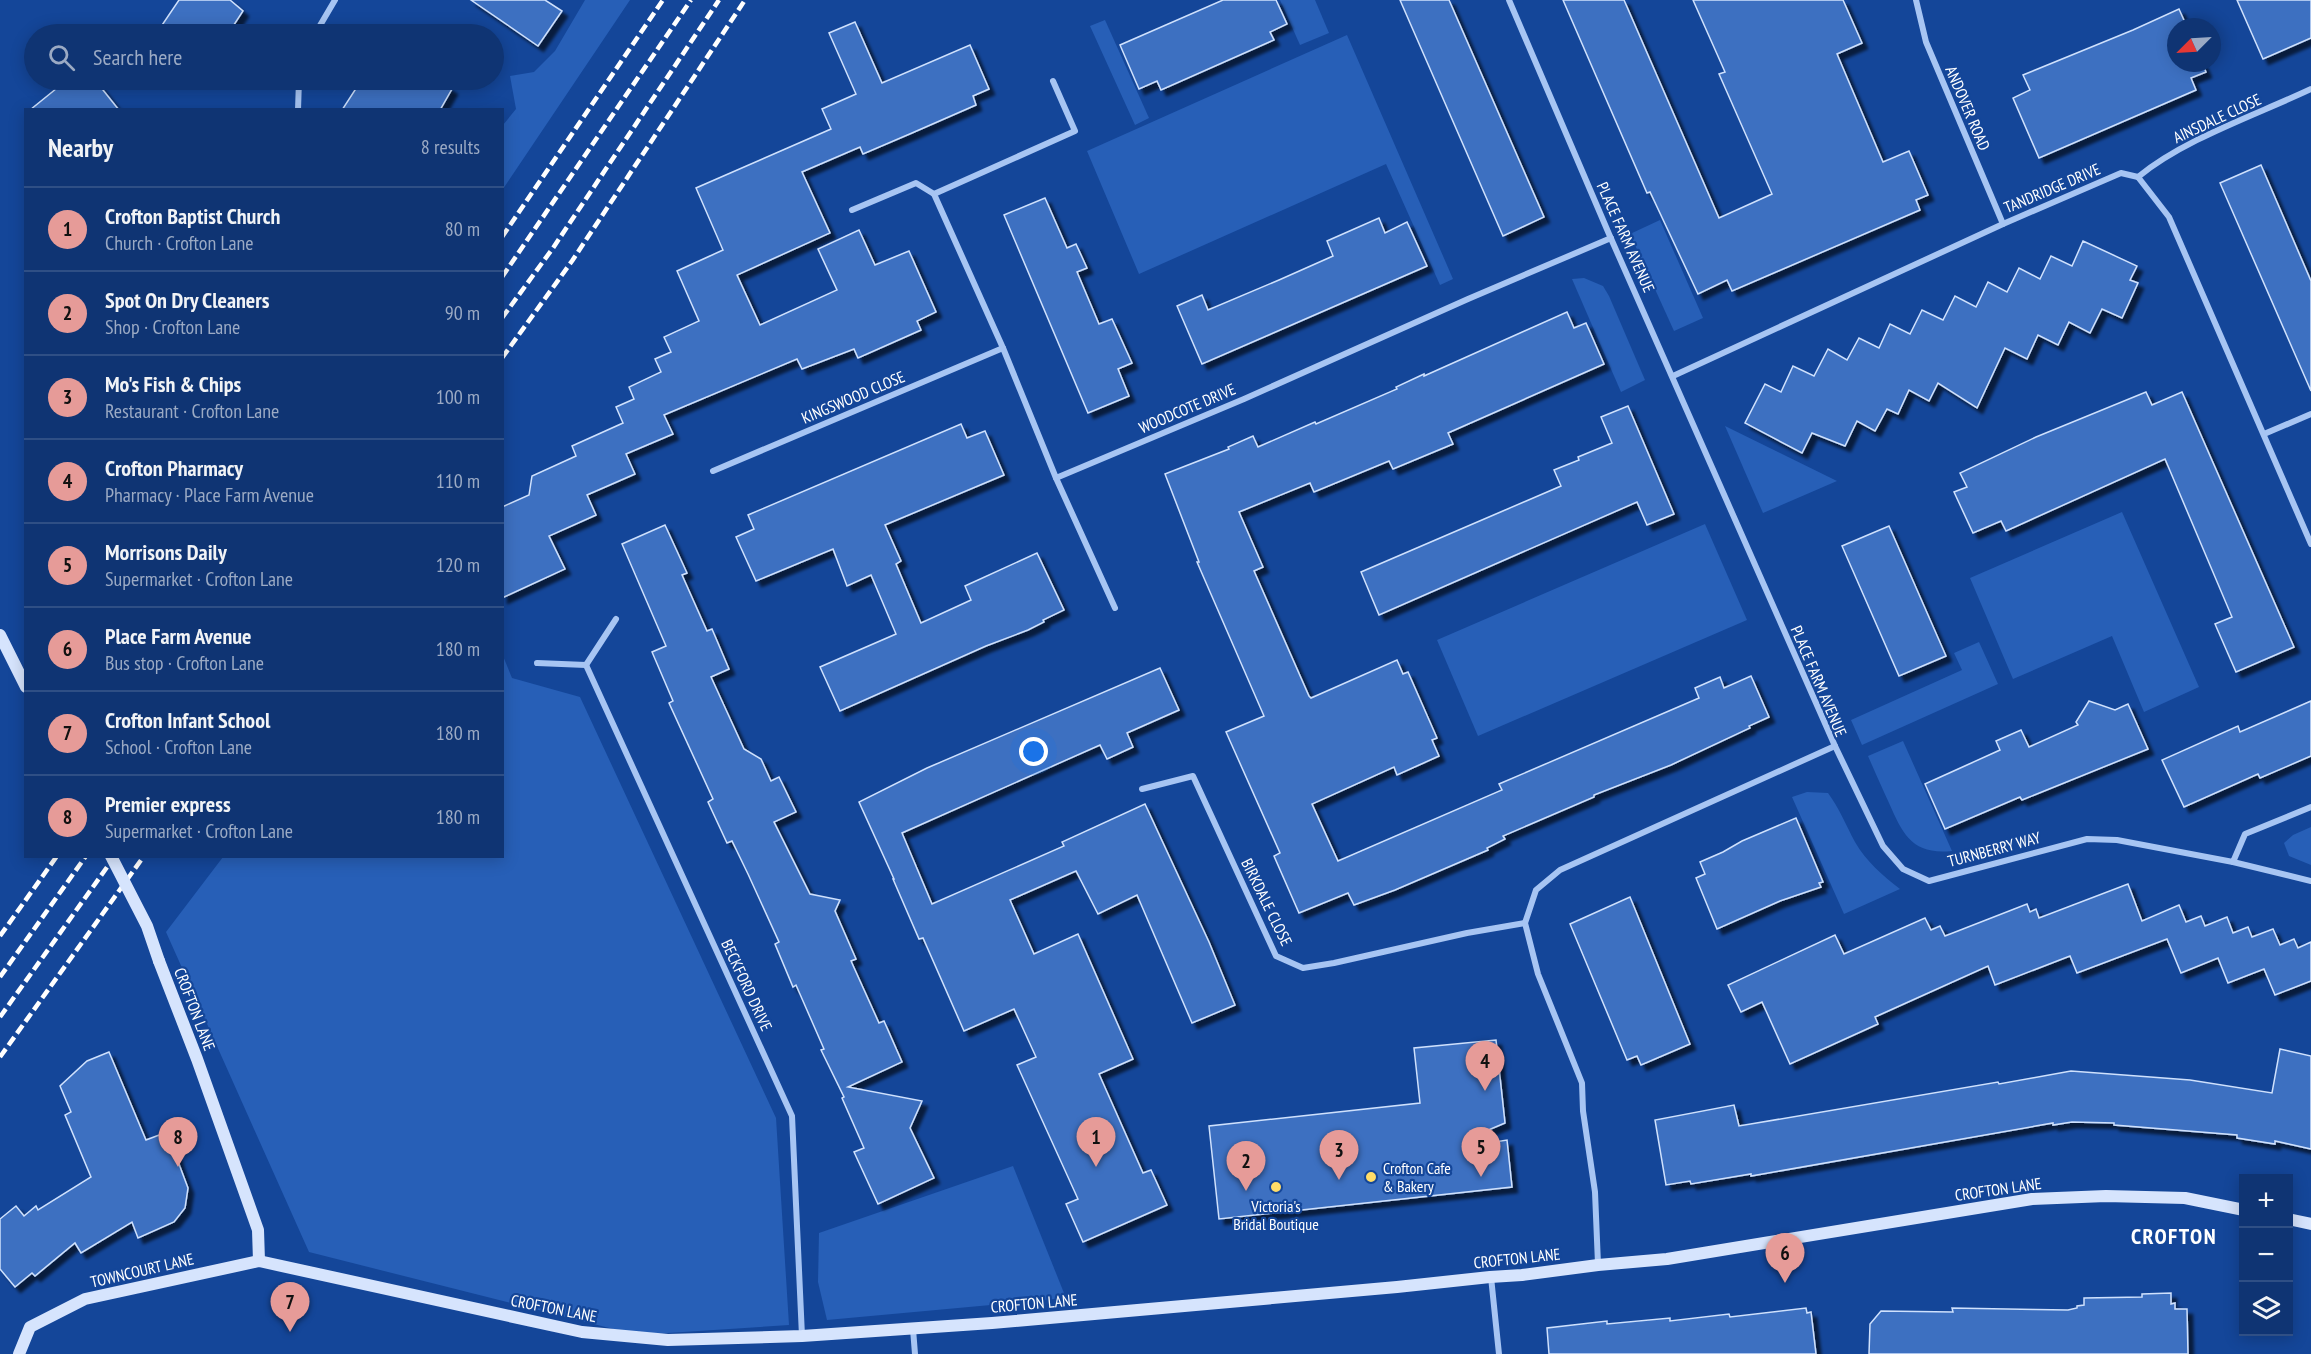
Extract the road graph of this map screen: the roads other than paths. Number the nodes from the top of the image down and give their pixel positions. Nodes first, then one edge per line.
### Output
1 (335, 0) edge
2 (1509, 0) edge
3 (1916, 0) edge
4 (321, 24) edge
5 (1053, 81) dead end
6 (2311, 89) edge
7 (299, 90) edge
8 (298, 108) edge
9 (2138, 177) junction
10 (934, 194) junction
11 (852, 210) dead end
12 (2003, 224) junction
13 (1611, 238) junction
14 (1003, 348) junction
15 (1673, 376) junction
16 (2311, 414) edge
17 (2264, 434) junction
18 (713, 471) dead end
19 (1056, 477) junction
20 (2311, 544) edge
21 (1115, 608) dead end
22 (616, 619) dead end
23 (0, 635) edge
24 (537, 663) dead end
25 (586, 665) junction
26 (24, 683) edge
27 (1835, 746) junction
28 (1142, 789) dead end
29 (2311, 807) edge
30 (112, 858) edge
31 (2234, 862) junction
32 (2311, 881) edge
33 (1525, 923) junction
34 (2239, 1209) edge
35 (2293, 1220) edge
36 (2311, 1224) edge
37 (259, 1261) junction
38 (1598, 1265) junction
39 (1491, 1277) junction
40 (913, 1329) junction
41 (802, 1336) junction
42 (19, 1354) edge
43 (915, 1354) edge
44 (1499, 1354) edge

1 - 4 street
2 - 13 street, PLACE FARM AVENUE
3 - 12 street, ANDOVER ROAD
5 - 10 street
6 - 9 street, AINSDALE CLOSE
7 - 8 street
9 - 12 street, TANDRIDGE DRIVE
9 - 17 street
10 - 11 street
10 - 14 street
12 - 15 street, TANDRIDGE DRIVE
13 - 15 street, PLACE FARM AVENUE
13 - 19 street, WOODCOTE DRIVE
14 - 18 street, KINGSWOOD CLOSE
14 - 19 street
15 - 27 street, PLACE FARM AVENUE
16 - 17 street
17 - 20 street
19 - 21 street
22 - 25 street
23 - 26 street
24 - 25 street
25 - 41 street, BECKFORD DRIVE
27 - 31 street, TURNBERRY WAY
27 - 33 street, PLACE FARM AVENUE
28 - 33 street, BIRKDALE CLOSE
29 - 31 street
30 - 37 street, CROFTON LANE, bridge
31 - 32 street, TURNBERRY WAY
33 - 38 street
34 - 38 street, CROFTON LANE
35 - 36 street
37 - 41 street, CROFTON LANE
37 - 42 street, TOWNCOURT LANE
38 - 39 street, CROFTON LANE
39 - 40 street, CROFTON LANE
39 - 44 street
40 - 41 street, CROFTON LANE
40 - 43 street

